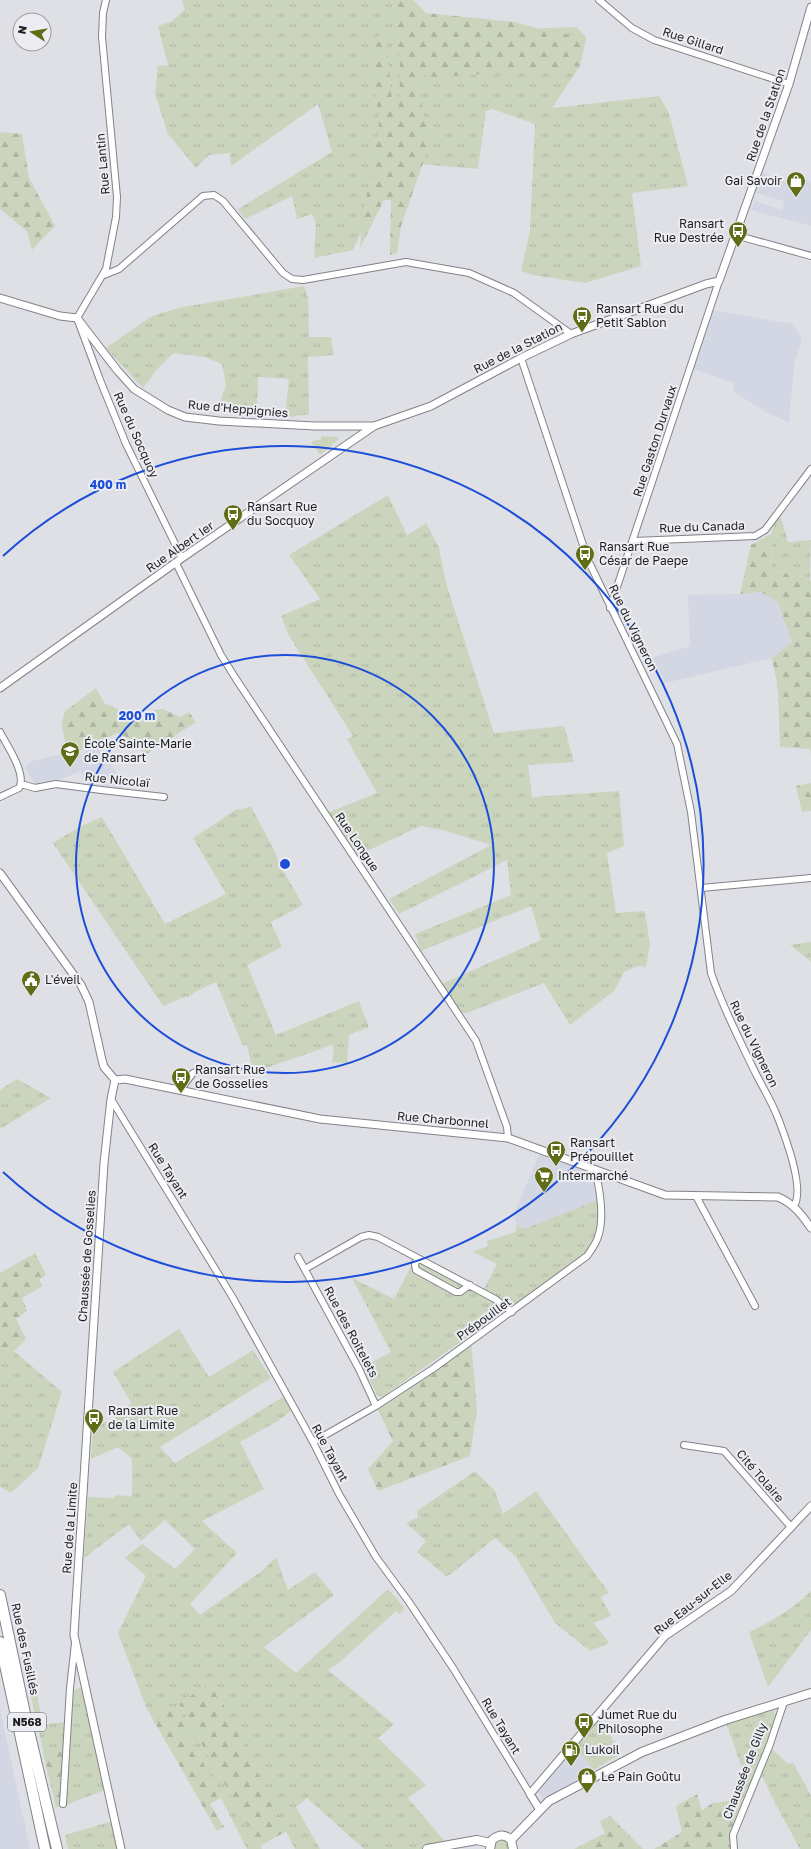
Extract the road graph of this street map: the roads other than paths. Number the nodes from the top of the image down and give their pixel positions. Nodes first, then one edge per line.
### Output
1 (106, 0) edge
2 (599, 0) edge
3 (811, 7) edge
4 (789, 84) junction
5 (735, 235) junction
6 (811, 256) edge
7 (104, 275) junction
8 (719, 281) junction
9 (0, 298) edge
10 (77, 318) junction
11 (571, 334) junction
12 (521, 358) junction
13 (374, 426) junction
14 (811, 469) edge
15 (634, 541) junction
16 (182, 558) junction
17 (176, 563) junction
18 (610, 608) junction
19 (0, 688) edge
20 (0, 732) edge
21 (21, 784) junction
22 (0, 797) edge
23 (164, 797) dead end
24 (0, 873) edge
25 (811, 878) edge
26 (701, 888) junction
27 (205, 1069) dead end
28 (115, 1080) junction
29 (180, 1090) junction
30 (111, 1099) junction
31 (508, 1138) junction
32 (595, 1169) junction
33 (696, 1196) junction
34 (794, 1206) junction
35 (810, 1225) edge
36 (298, 1257) dead end
37 (417, 1258) junction
38 (305, 1269) junction
39 (470, 1285) junction
40 (755, 1306) dead end
41 (512, 1312) junction
42 (376, 1406) junction
43 (88, 1415) joint
44 (313, 1442) junction
45 (684, 1445) dead end
46 (811, 1506) edge
47 (791, 1527) junction
48 (0, 1595) edge
49 (0, 1642) edge
50 (75, 1643) junction
51 (811, 1693) edge
52 (784, 1702) junction
53 (530, 1794) junction
54 (63, 1804) dead end
55 (540, 1810) junction
56 (511, 1840) junction
57 (490, 1846) edge
58 (45, 1849) edge
59 (57, 1849) edge
60 (121, 1849) edge
61 (427, 1849) edge
62 (513, 1849) edge
63 (734, 1849) edge

1 - 7 street, Rue Lantin
2 - 4 street, Rue Gillard
3 - 4 street, Rue de la Station
4 - 5 street, Rue de la Station
5 - 6 street
5 - 8 street, Rue de la Station
7 - 10 street, Rue Lantin
7 - 11 street
8 - 11 street, Rue de la Station
8 - 15 street, Rue Gaston Durvaux
9 - 10 street
10 - 13 street, Rue d'Heppignies
10 - 16 street, Rue du Socquoy
11 - 12 street, Rue de la Station
12 - 13 street, Rue de la Station
12 - 18 street, Rue du Vigneron
13 - 16 street, Rue Albert Ier
14 - 15 street, Rue du Canada
15 - 18 street, Rue Gaston Durvaux
16 - 17 street, Rue Albert Ier
17 - 19 street, Rue Albert Ier
17 - 31 street, Rue Longue
18 - 26 street, Rue du Vigneron
20 - 21 street
21 - 22 street
21 - 23 street, Rue Nicolaï
24 - 28 street
25 - 26 street
26 - 34 street, Rue du Vigneron
27 - 29 street
28 - 29 street, Rue Charbonnel
28 - 30 street, Chaussée de Gosselies
29 - 31 street, Rue Charbonnel
30 - 43 street, Chaussée de Gosselies
30 - 44 street, Rue Tayant
31 - 32 street, Rue Charbonnel
32 - 33 street, Rue Charbonnel
32 - 41 street, Prépouillet
33 - 34 street, Rue Charbonnel
33 - 40 street
34 - 35 street
36 - 38 street, Rue des Roitelets
37 - 38 street
37 - 39 street
37 - 39 street
38 - 42 street, Rue des Roitelets
39 - 41 street
41 - 42 street, Prépouillet
42 - 44 street, Prépouillet
43 - 50 street, Rue de la Limite
44 - 53 street, Rue Tayant
45 - 47 street, Cité Tolaire
46 - 47 street, Rue Eau-sur-Elle
47 - 53 street, Rue Eau-sur-Elle
48 - 59 highway, Rue des Fusillés / N568
49 - 58 highway, Rue des Fusillés / N568
50 - 54 street, Rue de la Limite
50 - 60 street, Rue de la Limite
51 - 52 main road, Chaussée de Gilly
52 - 55 main road, Chaussée de Gilly
52 - 63 street, Chaussée de Gilly
53 - 55 street, Rue Tayant
55 - 56 main road, Chaussée de Gilly
56 - 57 main road
56 - 62 main road
57 - 61 main road

